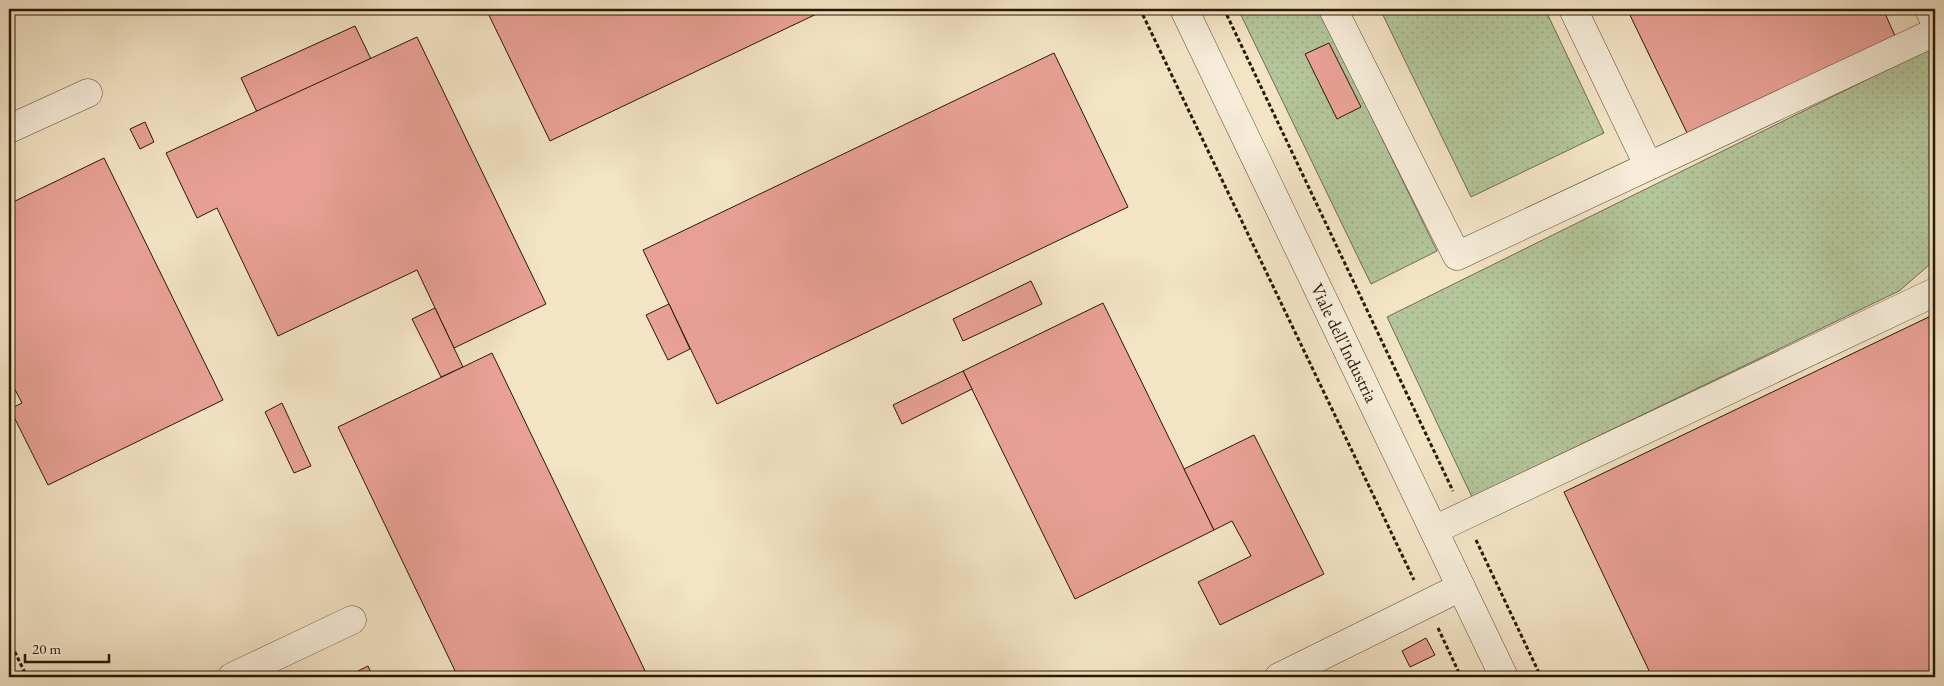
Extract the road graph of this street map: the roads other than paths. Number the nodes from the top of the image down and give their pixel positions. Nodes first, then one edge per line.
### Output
1 (1184, 9) edge
2 (1334, 9) edge
3 (1573, 9) edge
4 (1929, 9) edge
5 (1935, 22) edge
6 (1935, 32) edge
7 (88, 93) dead end
8 (9, 129) edge
9 (1648, 165) junction
10 (1935, 292) edge
11 (1434, 530) junction
12 (1461, 587) junction
13 (352, 620) dead end
14 (232, 677) edge
15 (1279, 677) edge
16 (1504, 677) edge

1 - 11 street, Viale dell'Industria
2 - 9 street
3 - 9 street
4 - 5 street
6 - 9 street
7 - 8 street
10 - 11 street
11 - 12 street, Viale dell'Industria
12 - 15 street
12 - 16 street, Viale dell'Industria
13 - 14 street

